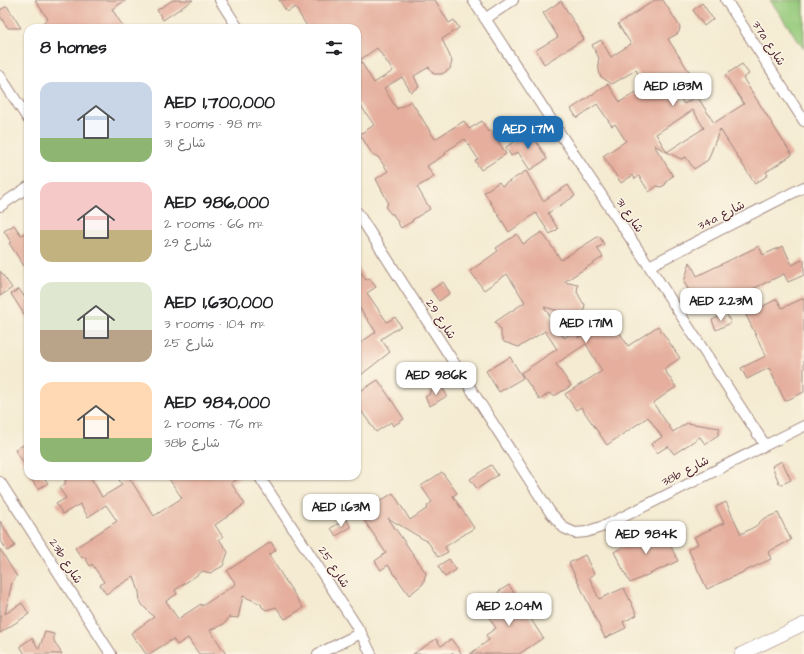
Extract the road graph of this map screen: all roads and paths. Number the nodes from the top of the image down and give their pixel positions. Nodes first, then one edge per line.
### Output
1 (220, 0) edge
2 (473, 0) edge
3 (513, 0) edge
4 (726, 0) edge
5 (485, 19) junction
6 (235, 24) edge
7 (0, 76) edge
8 (24, 113) edge
9 (804, 121) edge
10 (804, 187) edge
11 (24, 190) edge
12 (0, 206) edge
13 (361, 218) edge
14 (649, 266) junction
15 (804, 426) edge
16 (765, 445) junction
17 (262, 480) edge
18 (0, 482) edge
19 (575, 532) joint
20 (804, 624) edge
21 (361, 633) junction
22 (111, 654) edge
23 (318, 654) edge
24 (371, 654) edge
25 (741, 654) edge

1 - 6 street
2 - 5 street, شارع 31
3 - 5 street
4 - 9 street, 37a شارع
5 - 14 street, شارع 31
7 - 8 street
10 - 14 street, 34a شارع
11 - 12 street
13 - 19 street, شارع 29
14 - 16 street, شارع 31
15 - 16 street, 38b شارع
16 - 19 street, 38b شارع
17 - 21 street, شارع 25
18 - 22 street, 23b شارع
20 - 25 street
21 - 23 street
21 - 24 street, شارع 25

